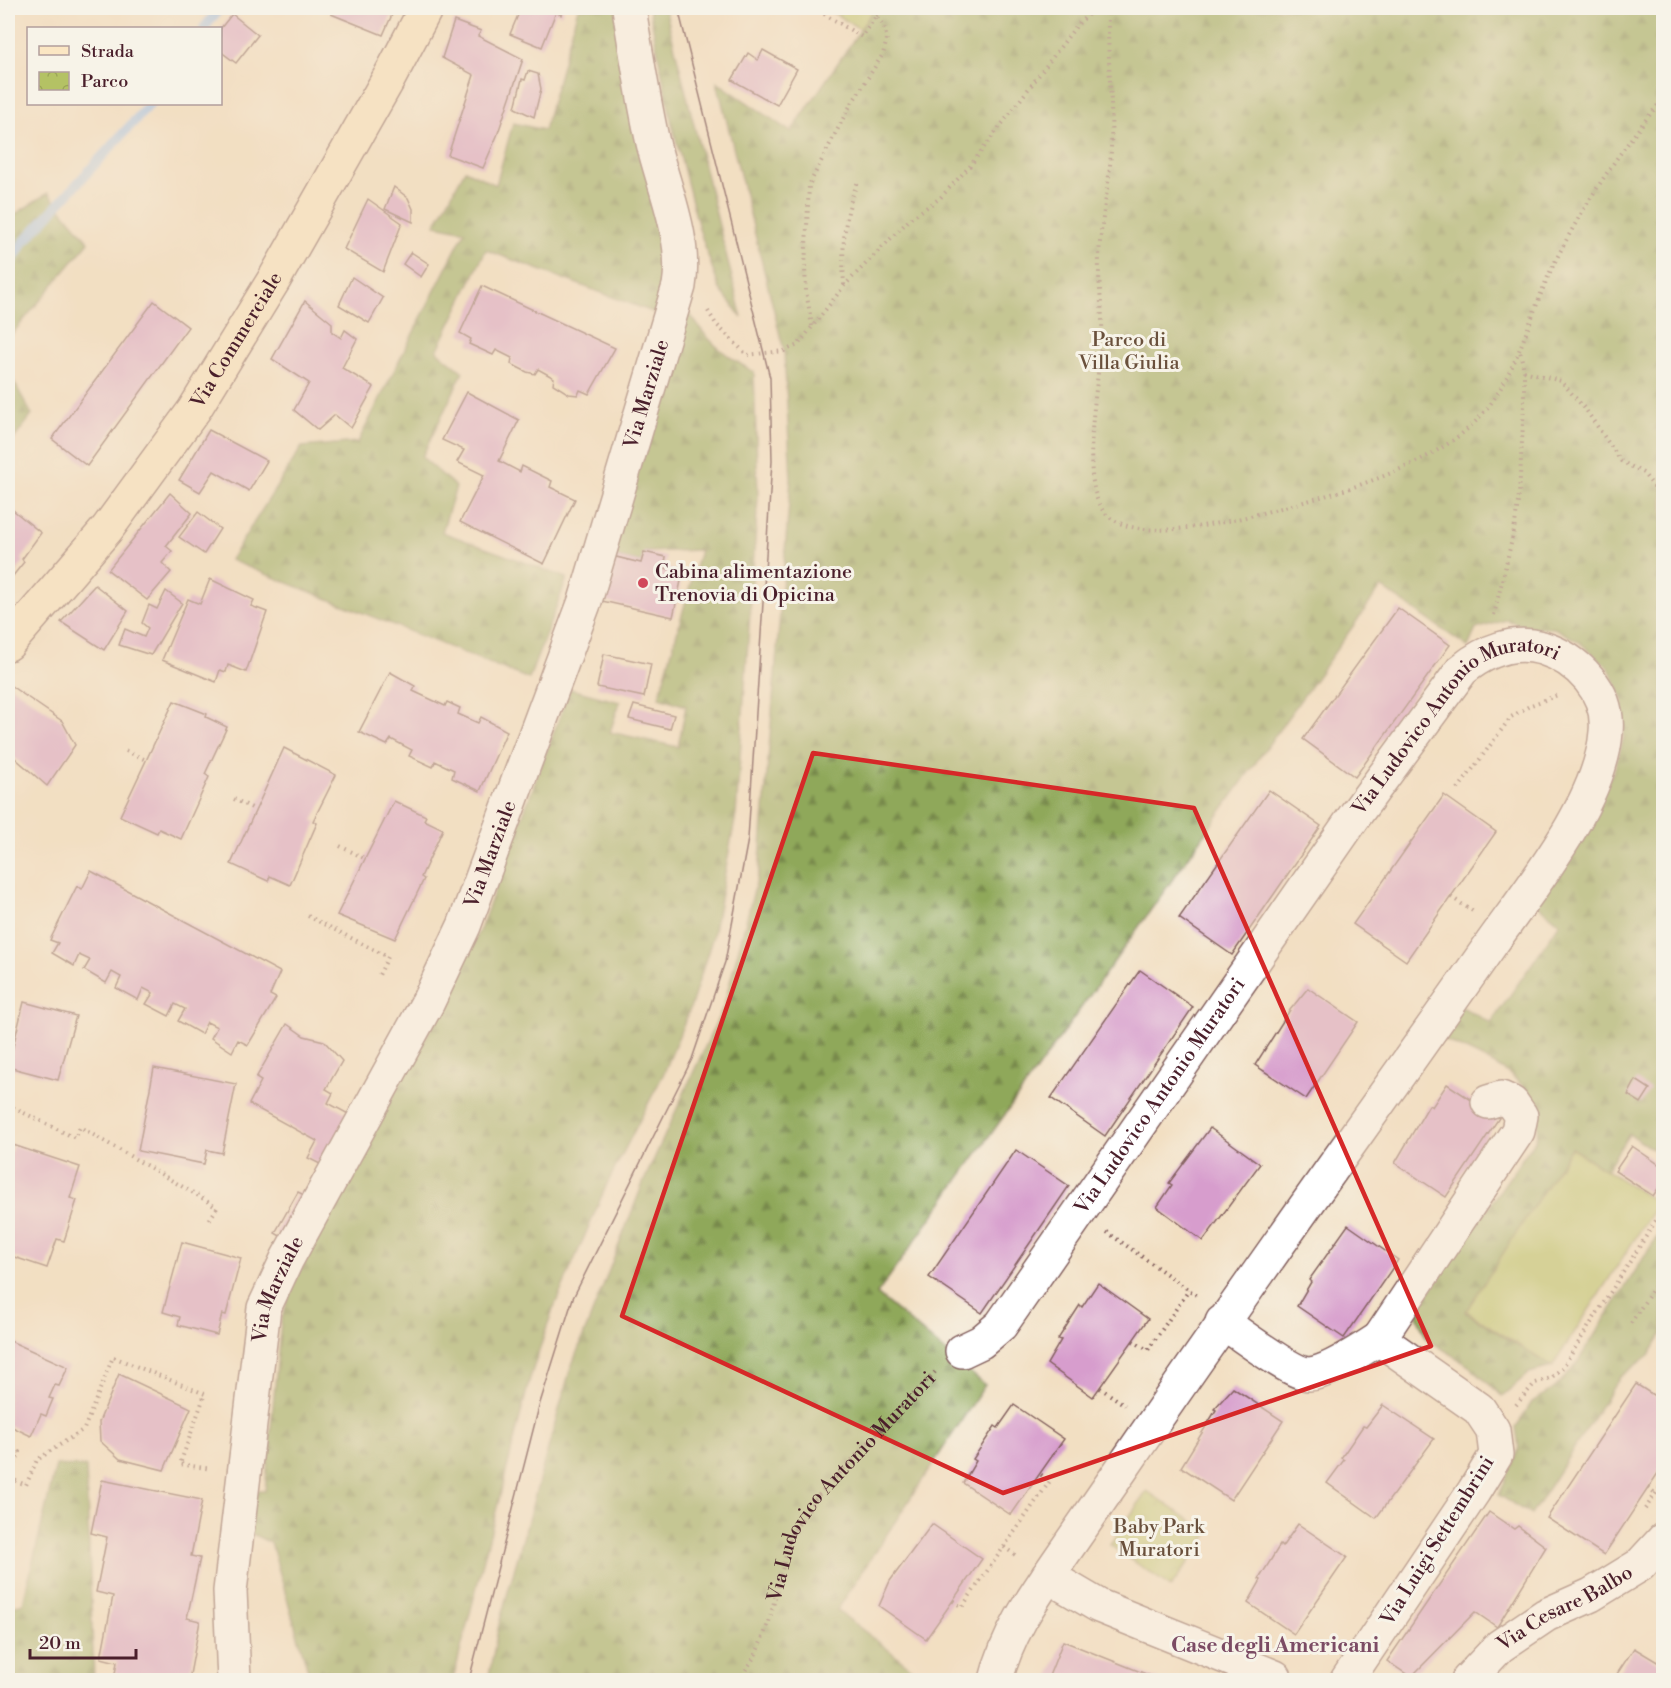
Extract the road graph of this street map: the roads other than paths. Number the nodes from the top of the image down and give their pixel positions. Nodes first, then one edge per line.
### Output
1 (426, 8) edge
2 (629, 8) edge
3 (8, 644) edge
4 (1488, 1102) dead end
5 (1222, 1322) junction
6 (1379, 1339) junction
7 (962, 1351) road end
8 (1664, 1539) edge
9 (1048, 1576) junction
10 (1275, 1677) dead end
11 (234, 1680) edge
12 (996, 1680) edge
13 (1347, 1680) edge
14 (1468, 1680) edge

1 - 3 main road, Via Commerciale
2 - 11 street, Via Marziale
4 - 6 street
5 - 6 street
5 - 7 street, Via Ludovico Antonio Muratori
5 - 9 street, Via Ludovico Antonio Muratori
6 - 13 street, Via Luigi Settembrini
8 - 14 street, Via Cesare Balbo
9 - 10 street
9 - 12 street, Via Ludovico Antonio Muratori

